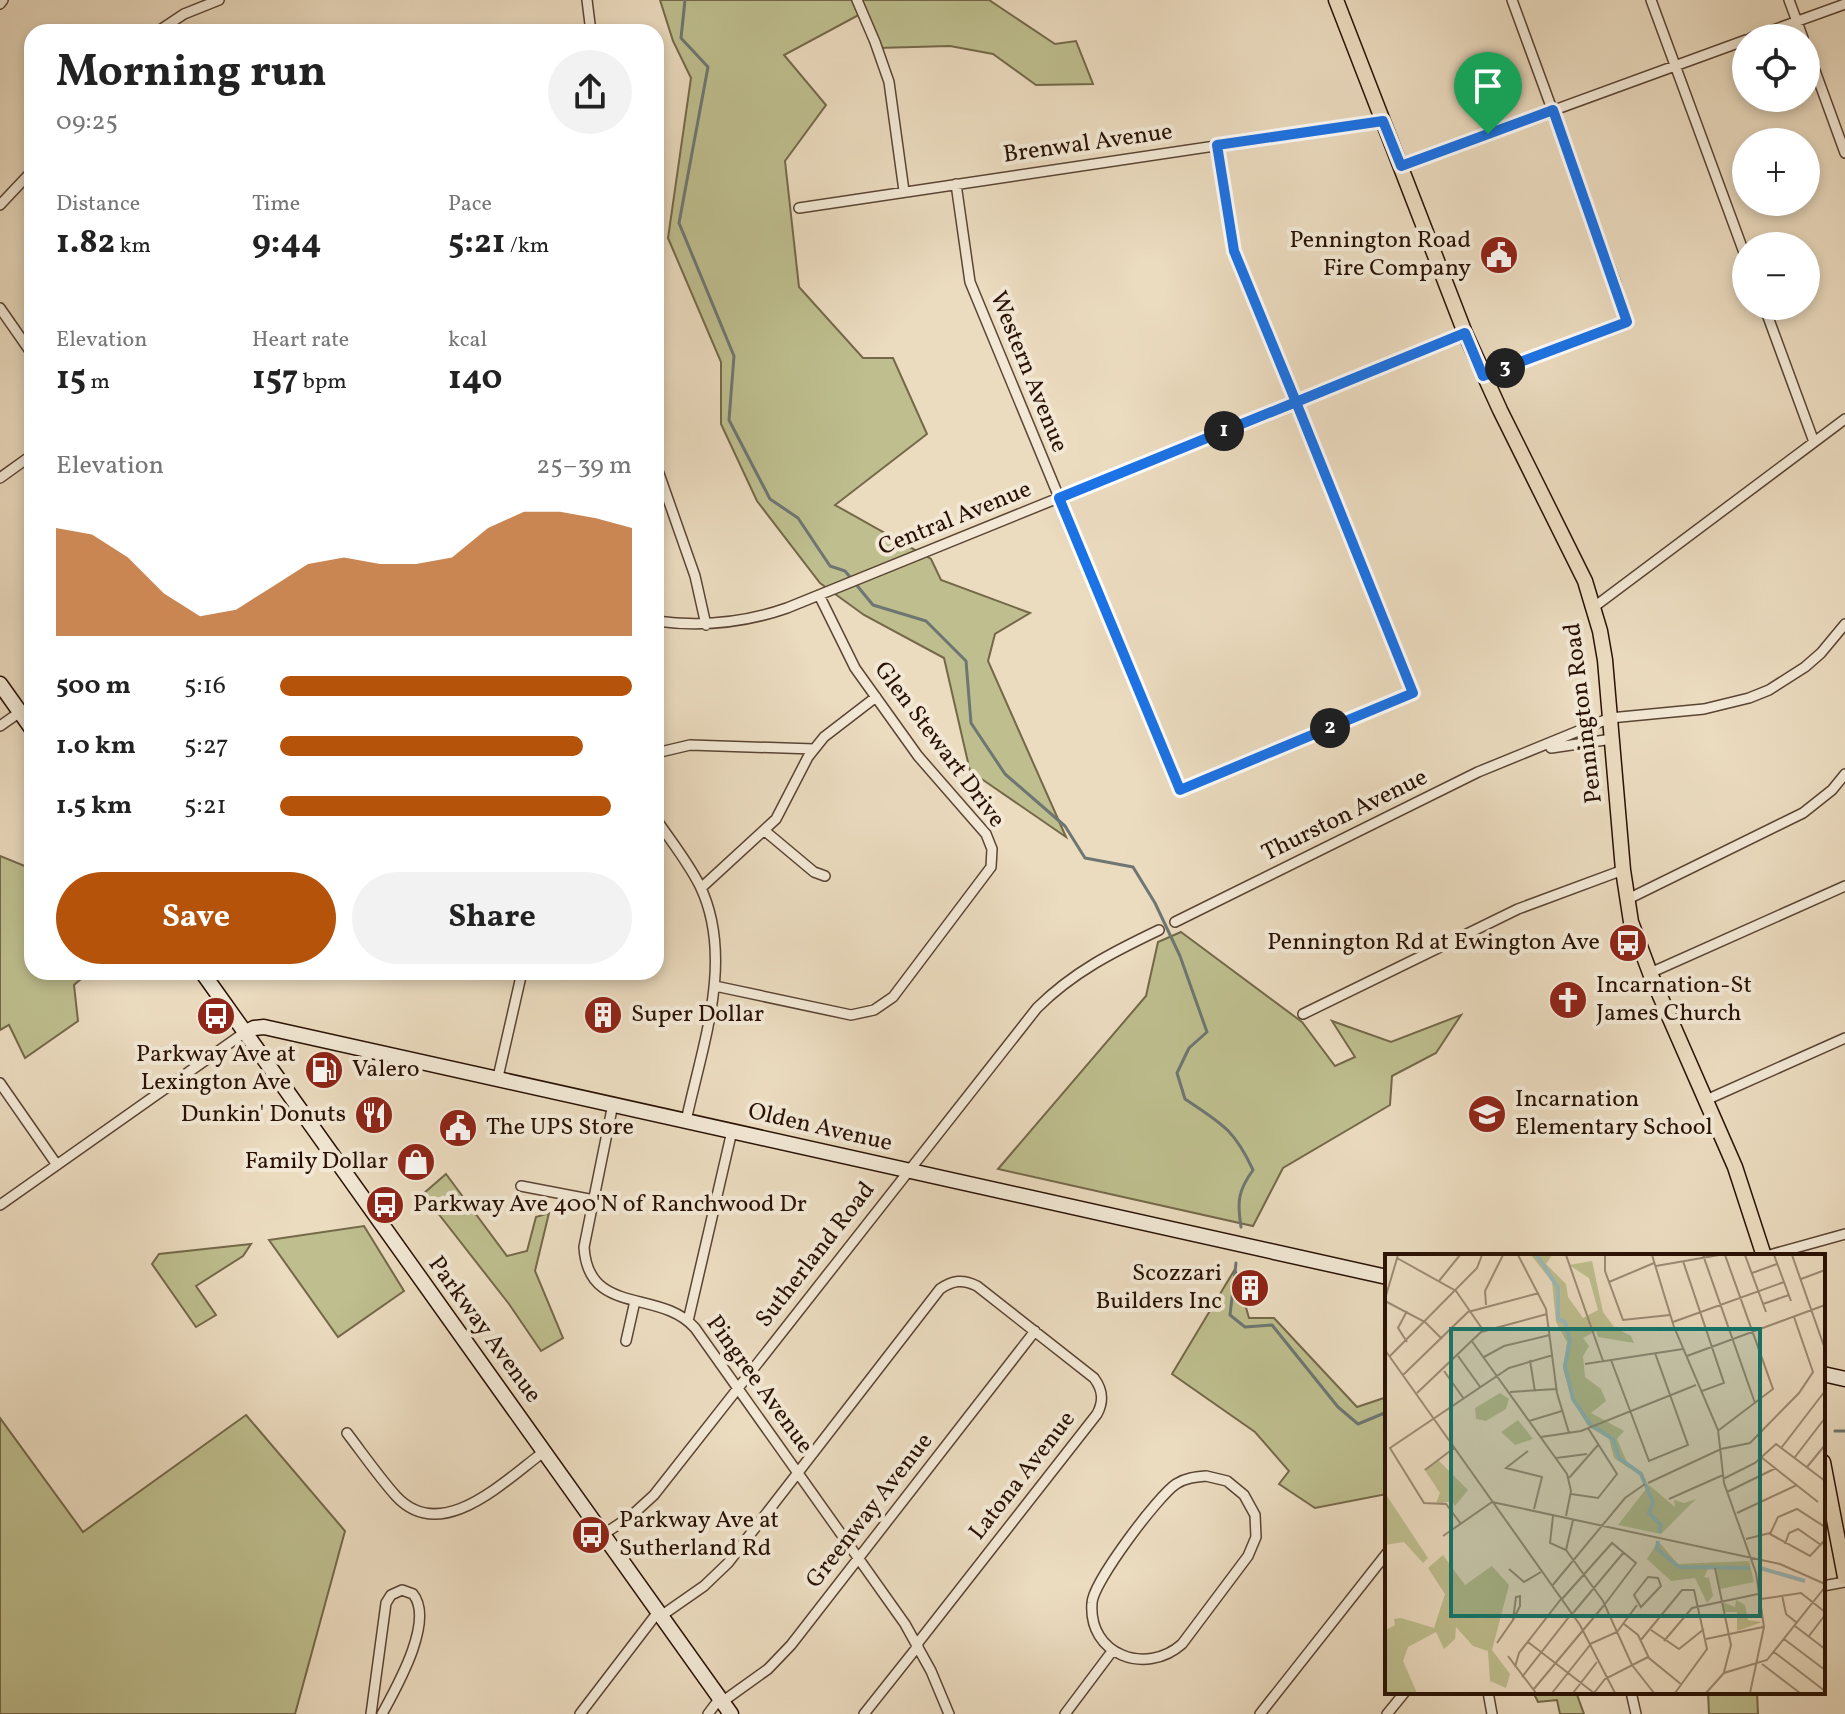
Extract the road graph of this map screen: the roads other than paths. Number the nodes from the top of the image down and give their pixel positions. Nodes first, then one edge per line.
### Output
1 (186, 0) edge
2 (219, 0) edge
3 (587, 0) edge
4 (857, 0) edge
5 (1336, 0) edge
6 (1512, 0) edge
7 (1651, 0) edge
8 (1789, 0) edge
9 (1845, 4) edge
10 (193, 10) junction
11 (1797, 21) junction
12 (170, 24) edge
13 (590, 24) edge
14 (1789, 24) edge
15 (1798, 24) edge
16 (1732, 45) edge
17 (1675, 66) junction
18 (1820, 84) edge
19 (1553, 110) junction
20 (1383, 121) junction
21 (1217, 145) junction
22 (1845, 153) edge
23 (1401, 166) junction
24 (24, 180) edge
25 (956, 184) junction
26 (904, 191) junction
27 (0, 205) edge
28 (799, 208) dead end
29 (1736, 232) edge
30 (0, 308) edge
31 (1769, 320) edge
32 (1465, 333) junction
33 (24, 342) edge
34 (1483, 376) junction
35 (1296, 402) junction
36 (1845, 419) edge
37 (1814, 442) junction
38 (24, 461) edge
39 (0, 478) edge
40 (1059, 498) junction
41 (664, 499) edge
42 (819, 595) junction
43 (1594, 607) junction
44 (664, 622) edge
45 (1845, 624) edge
46 (706, 625) junction
47 (0, 684) edge
48 (876, 697) junction
49 (20, 712) junction
50 (24, 718) edge
51 (1610, 718) junction
52 (0, 726) edge
53 (1612, 739) junction
54 (814, 749) junction
55 (1536, 750) junction
56 (664, 751) edge
57 (1845, 774) edge
58 (664, 830) edge
59 (765, 831) junction
60 (1623, 870) junction
61 (825, 876) dead end
62 (1845, 886) edge
63 (701, 888) junction
64 (1626, 900) junction
65 (1175, 922) dead end
66 (1159, 930) dead end
67 (1650, 973) junction
68 (208, 980) edge
69 (520, 980) edge
70 (715, 986) junction
71 (1303, 1014) dead end
72 (244, 1033) junction
73 (1845, 1038) edge
74 (498, 1077) junction
75 (0, 1083) edge
76 (1706, 1100) junction
77 (613, 1104) junction
78 (686, 1121) junction
79 (732, 1131) junction
80 (57, 1165) junction
81 (908, 1170) junction
82 (521, 1186) dead end
83 (594, 1200) junction
84 (0, 1205) edge
85 (1845, 1234) edge
86 (1764, 1254) edge
87 (1772, 1254) edge
88 (1385, 1277) edge
89 (635, 1301) junction
90 (688, 1321) junction
91 (1035, 1331) junction
92 (626, 1341) dead end
93 (1825, 1374) edge
94 (1845, 1379) edge
95 (737, 1387) junction
96 (347, 1433) dead end
97 (545, 1451) junction
98 (798, 1473) junction
99 (1825, 1473) edge
100 (604, 1534) junction
101 (1385, 1556) edge
102 (858, 1558) junction
103 (1845, 1579) edge
104 (1825, 1585) edge
105 (660, 1614) junction
106 (918, 1645) junction
107 (1113, 1650) junction
108 (1403, 1694) edge
109 (1488, 1694) edge
110 (1631, 1694) edge
111 (724, 1705) edge
112 (371, 1714) edge
113 (382, 1714) edge
114 (580, 1714) edge
115 (708, 1714) edge
116 (864, 1714) edge
117 (949, 1714) edge
118 (1065, 1714) edge
119 (1260, 1714) edge
120 (1387, 1714) edge
121 (1492, 1714) edge
122 (1636, 1714) edge

1 - 10 street
2 - 10 street
3 - 13 street
4 - 26 street
5 - 20 main road, Pennington Road
6 - 19 street
7 - 17 street
8 - 11 street
9 - 11 street
10 - 12 street
11 - 14 street
11 - 15 street
16 - 17 street
17 - 19 street
17 - 29 street
18 - 22 street
19 - 23 street
19 - 34 street
20 - 21 street, Brenwal Avenue
20 - 23 main road, Pennington Road
21 - 25 street, Brenwal Avenue
21 - 35 street
23 - 32 main road, Pennington Road
24 - 27 street
25 - 26 street, Brenwal Avenue
25 - 40 street, Western Avenue
26 - 28 street, Brenwal Avenue
30 - 33 street
31 - 37 street
32 - 34 main road, Pennington Road
32 - 35 street, Central Avenue
34 - 43 main road, Pennington Road
35 - 40 street, Central Avenue
35 - 40 street, Western Avenue
36 - 37 street
37 - 43 street
38 - 39 street
40 - 42 street, Central Avenue
41 - 46 street
42 - 46 street, Central Avenue
42 - 48 street, Glen Stewart Drive
43 - 51 main road, Pennington Road
44 - 46 street, Central Avenue
45 - 51 street, Thurston Avenue
47 - 49 main road
48 - 54 street
48 - 70 street, Glen Stewart Drive
49 - 50 main road
49 - 52 street
51 - 53 main road, Pennington Road
51 - 55 street, Thurston Avenue
53 - 55 street, Thurston Avenue
53 - 60 main road, Pennington Road
54 - 56 street
54 - 59 street
55 - 65 street, Thurston Avenue
57 - 64 street
58 - 63 street
59 - 61 street
59 - 63 street
60 - 64 main road, Pennington Road
60 - 71 street
62 - 67 street
63 - 70 street
64 - 67 main road, Pennington Road
66 - 81 street, Sutherland Road
67 - 76 main road, Pennington Road
68 - 72 main road, Parkway Avenue
69 - 74 street
70 - 78 street
72 - 74 main road, Olden Avenue
72 - 80 street
72 - 97 main road, Parkway Avenue
73 - 76 street
74 - 77 main road, Olden Avenue
75 - 80 street
76 - 86 main road, Pennington Road
77 - 78 main road, Olden Avenue
77 - 83 street, Pingree Avenue
78 - 79 main road, Olden Avenue
79 - 81 main road, Olden Avenue
79 - 90 street
80 - 84 street
81 - 88 main road, Olden Avenue
81 - 95 street, Sutherland Road
82 - 83 street
83 - 89 street, Pingree Avenue
85 - 87 street
89 - 90 street, Pingree Avenue
89 - 92 street
90 - 95 street, Pingree Avenue
91 - 98 street, Latona Avenue
91 - 102 street, Greenway Avenue
91 - 106 street, Latona Avenue
93 - 94 main road
95 - 98 street, Pingree Avenue
95 - 100 street, Sutherland Road
96 - 97 street
97 - 100 main road, Parkway Avenue
98 - 102 street, Pingree Avenue
98 - 105 street
99 - 103 main road
100 - 105 main road, Parkway Avenue
101 - 119 street
102 - 106 street, Pingree Avenue
102 - 111 street, Greenway Avenue
103 - 104 street
105 - 111 main road, Parkway Avenue
105 - 114 street
106 - 116 street, Latona Avenue
106 - 117 street, Pingree Avenue
107 - 107 street
107 - 118 street
108 - 120 street
109 - 121 street
110 - 122 street
111 - 115 street, Greenway Avenue
112 - 113 street

